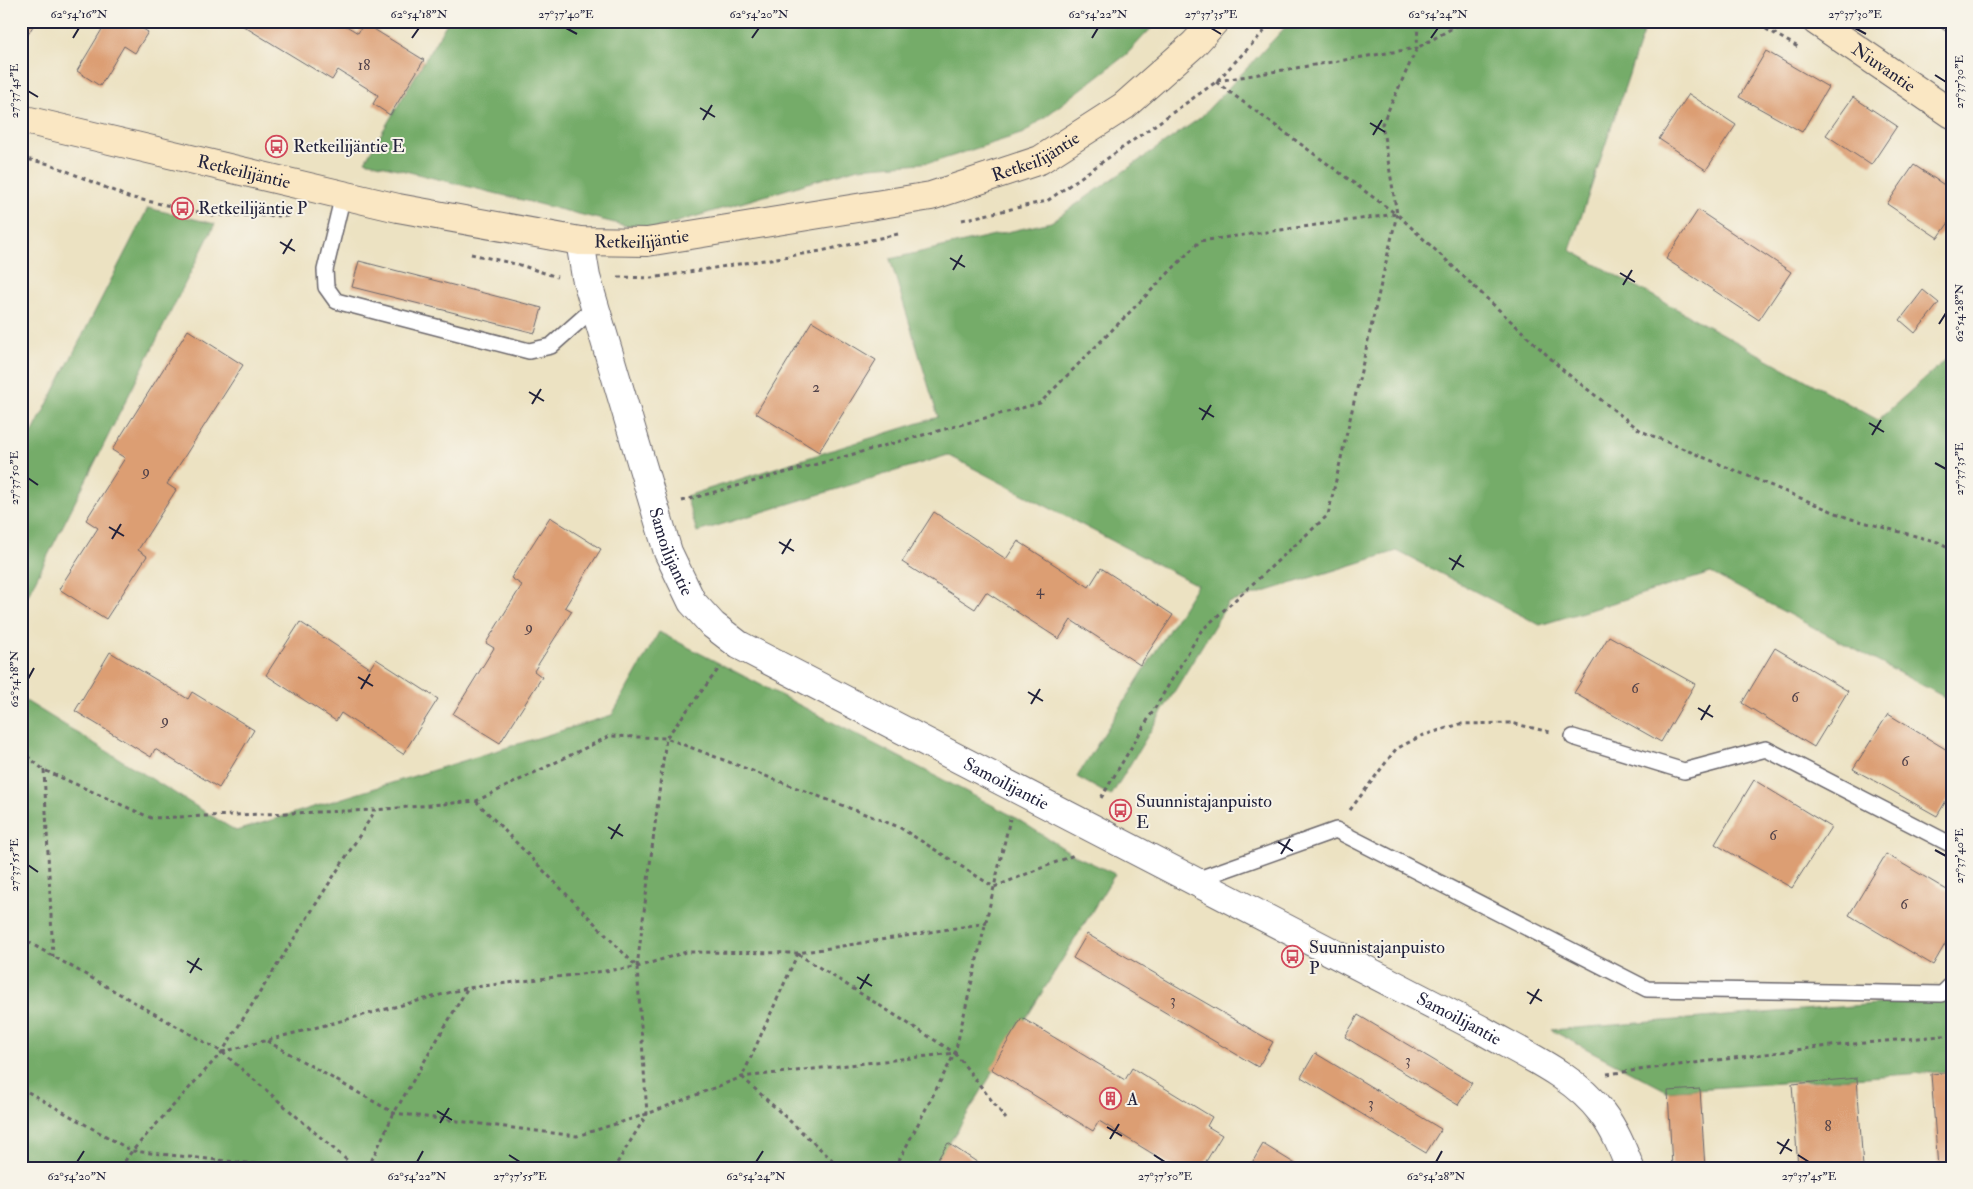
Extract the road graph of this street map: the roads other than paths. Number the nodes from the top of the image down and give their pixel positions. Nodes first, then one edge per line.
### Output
1 (1215, 21) edge
2 (1816, 21) edge
3 (1952, 114) edge
4 (21, 119) edge
5 (343, 195) junction
6 (580, 241) junction
7 (594, 307) junction
8 (1573, 737) road end
9 (1952, 845) edge
10 (1193, 881) junction
11 (1952, 984) edge
12 (1630, 1168) edge

1 - 6 street, Retkeilijäntie
2 - 3 street, Niuvantie
4 - 5 street, Retkeilijäntie
5 - 6 street, Retkeilijäntie
5 - 7 lane
6 - 7 street, Samoilijantie
7 - 10 street, Samoilijantie
8 - 9 lane
10 - 11 lane
10 - 12 street, Samoilijantie

